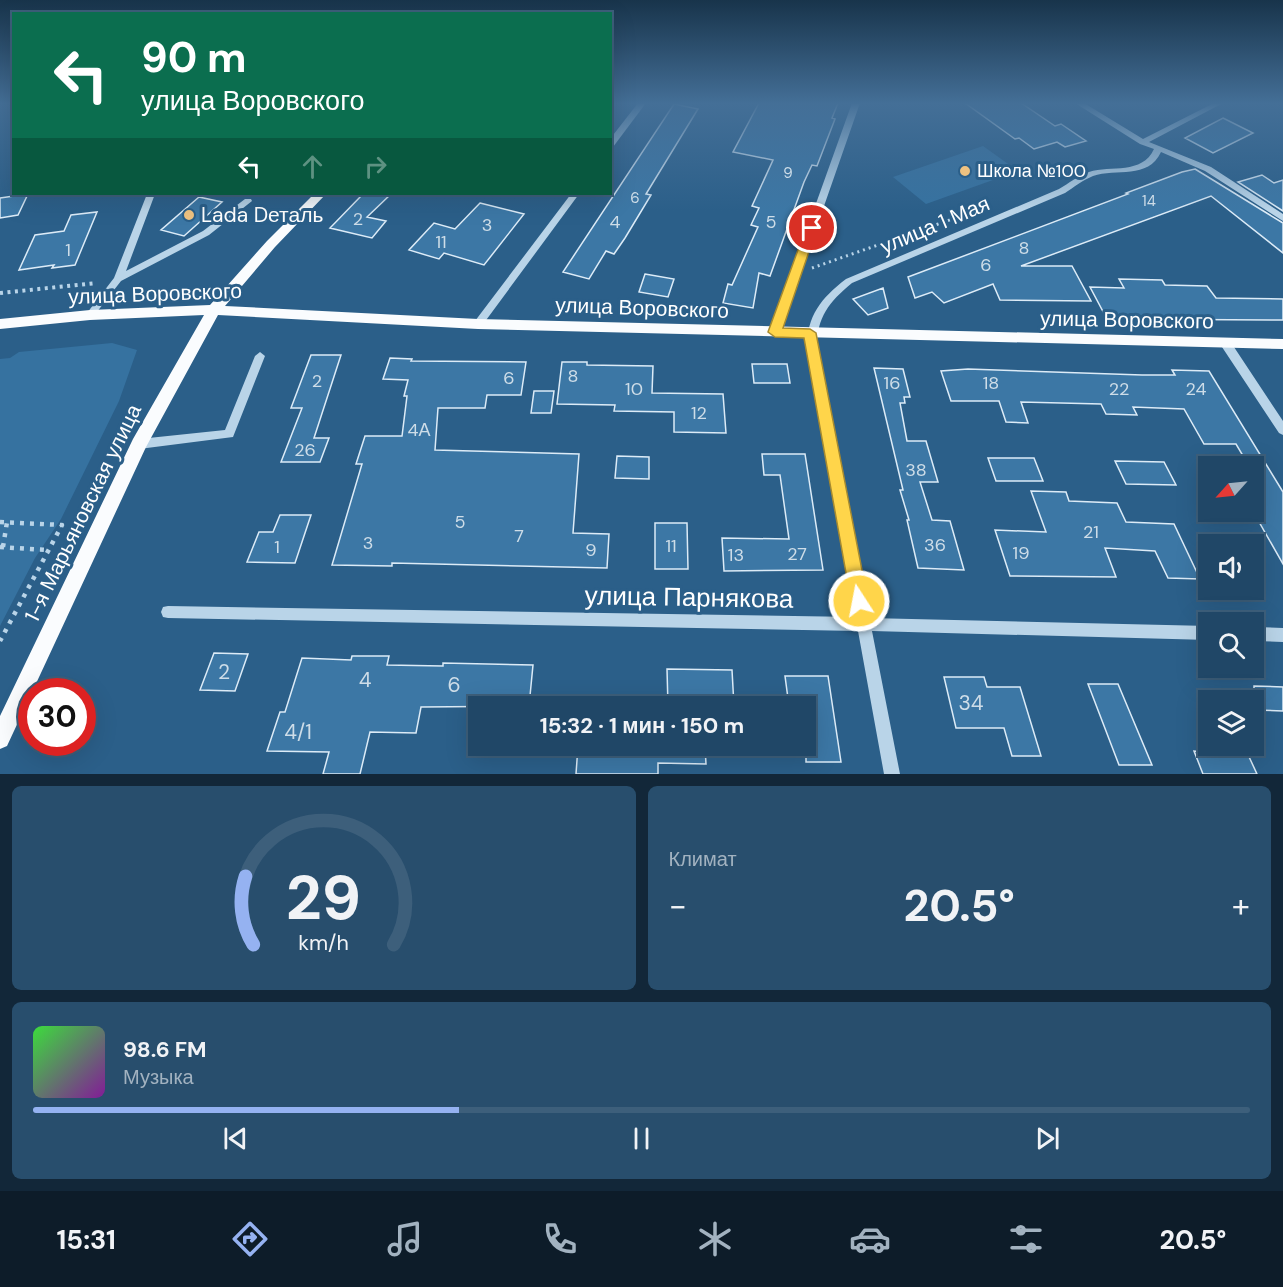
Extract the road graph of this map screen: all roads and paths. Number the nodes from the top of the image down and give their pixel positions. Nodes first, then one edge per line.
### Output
1 (843, 139) edge
2 (1138, 139) edge
3 (1149, 139) edge
4 (1143, 142) junction
5 (1158, 149) junction
6 (151, 195) edge
7 (319, 195) edge
8 (574, 195) edge
9 (248, 201) dead end
10 (972, 212) dead end
11 (1283, 218) edge
12 (797, 270) junction
13 (117, 280) junction
14 (0, 293) edge
15 (214, 310) junction
16 (90, 315) junction
17 (0, 324) edge
18 (478, 324) junction
19 (775, 332) junction
20 (810, 333) junction
21 (1226, 344) junction
22 (1283, 345) edge
23 (261, 356) dead end
24 (1283, 430) edge
25 (139, 444) junction
26 (0, 522) edge
27 (7, 522) junction
28 (2, 547) edge
29 (47, 550) junction
30 (168, 612) dead end
31 (863, 624) junction
32 (1198, 633) edge
33 (1264, 634) edge
34 (1283, 635) edge
35 (0, 641) edge
36 (0, 739) edge
37 (892, 774) edge

1 - 12 street
2 - 4 street
3 - 4 street
4 - 5 street
5 - 11 street
5 - 20 street, улица 1 Мая
6 - 13 street
7 - 15 main road, 1-я Марьяновская улица
8 - 18 street
9 - 13 street
10 - 12 path
12 - 19 street
13 - 14 path
13 - 16 street
15 - 16 main road, улица Воровского
15 - 18 main road, улица Воровского
15 - 25 main road, 1-я Марьяновская улица
16 - 17 main road, улица Воровского
18 - 19 main road, улица Воровского
19 - 20 main road, улица Воровского
20 - 21 main road, улица Воровского
20 - 31 street
21 - 22 main road, улица Воровского
21 - 24 street
23 - 25 street
25 - 36 main road, 1-я Марьяновская улица
26 - 27 path
27 - 28 path
27 - 29 path
28 - 29 path
29 - 35 path
30 - 31 street, улица Парнякова
31 - 32 street, улица Парнякова
31 - 37 street
33 - 34 street

